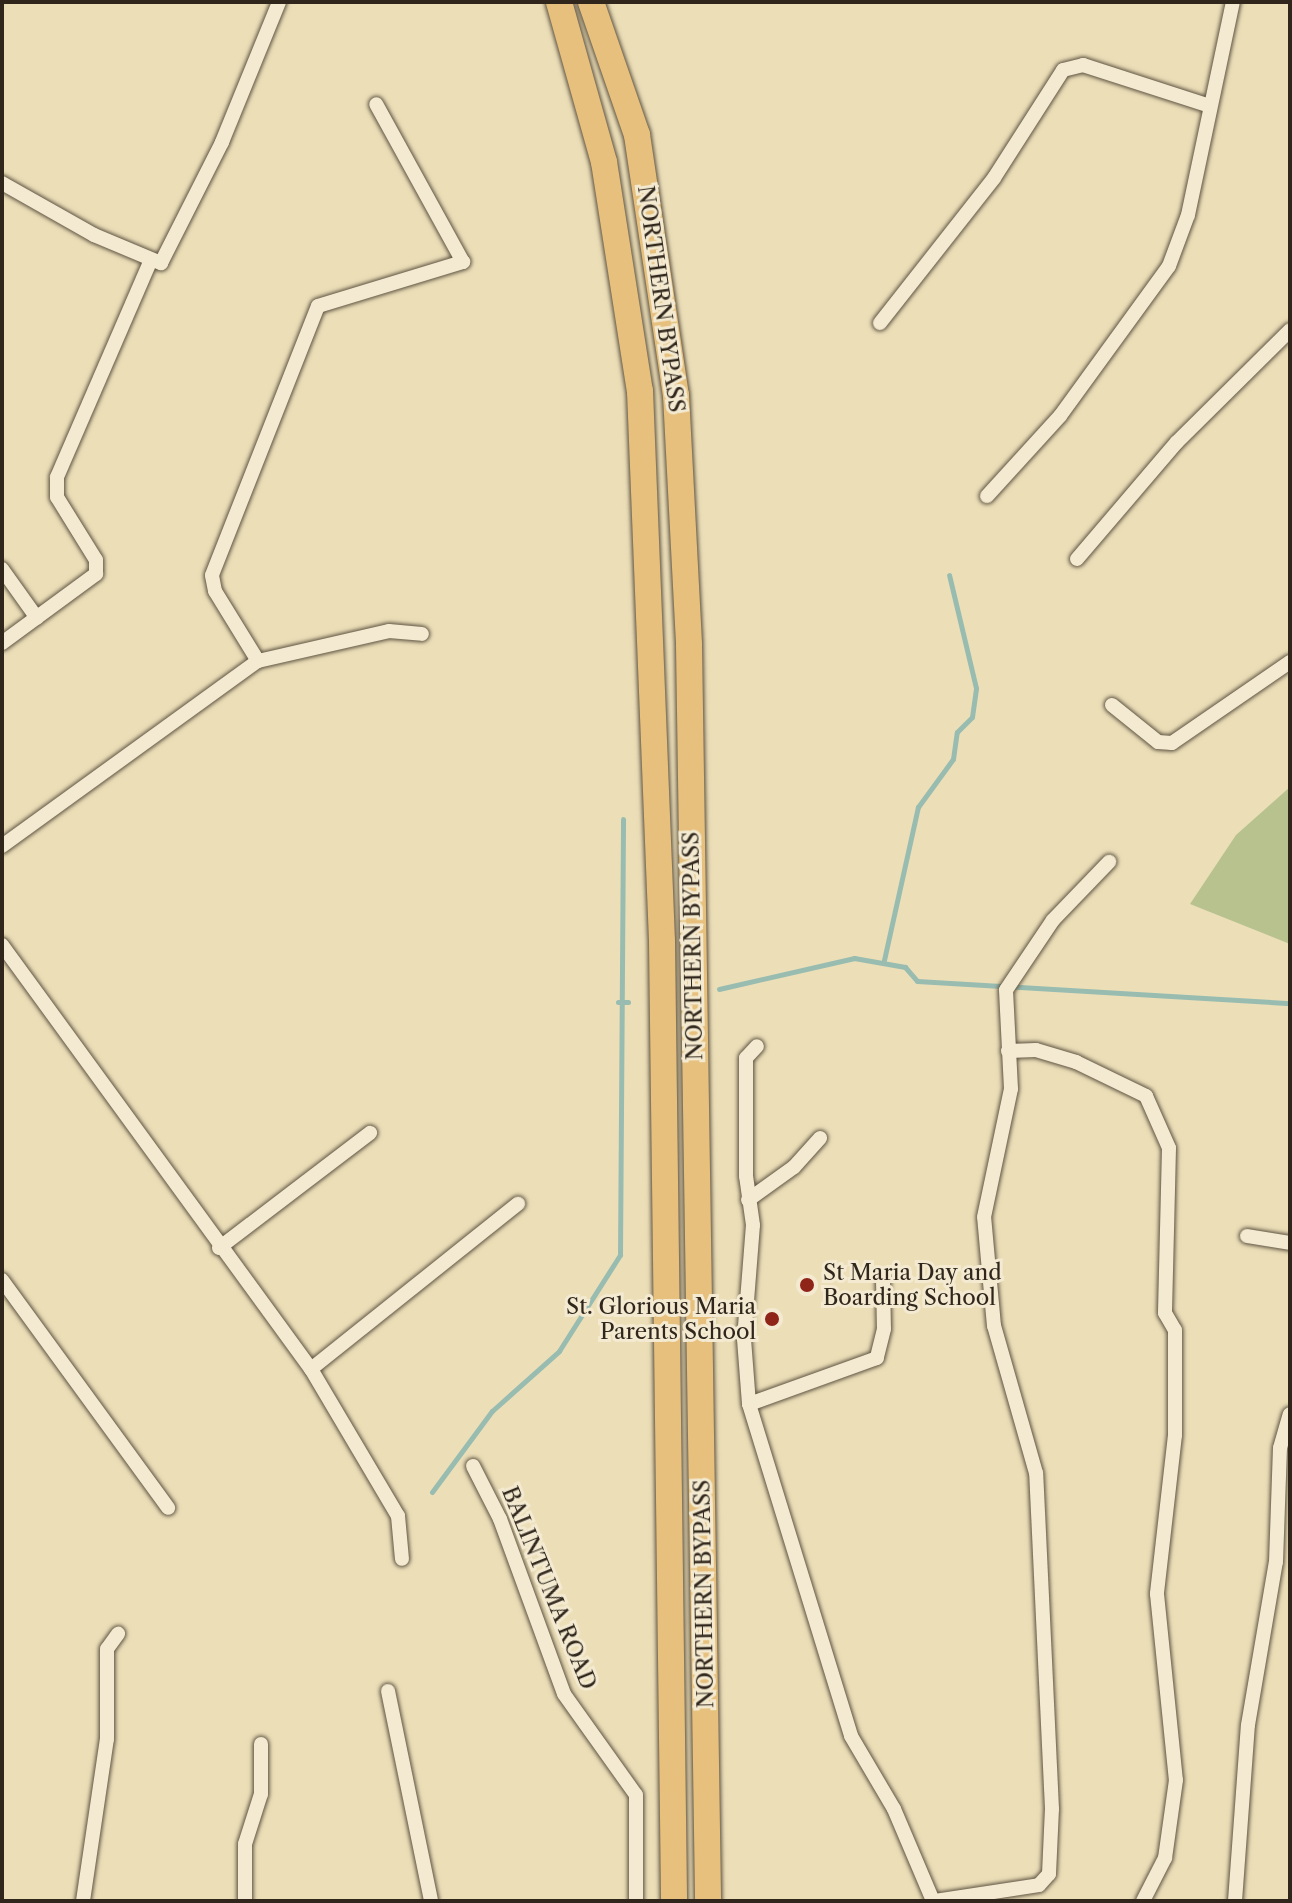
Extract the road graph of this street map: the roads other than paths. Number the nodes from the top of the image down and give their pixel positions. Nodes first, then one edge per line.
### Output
1 (279, 2) edge
2 (559, 2) edge
3 (591, 2) edge
4 (1233, 2) edge
5 (376, 104) dead end
6 (1210, 106) junction
7 (2, 183) edge
8 (150, 262) junction
9 (880, 323) dead end
10 (1290, 330) edge
11 (987, 496) dead end
12 (1077, 559) dead end
13 (2, 569) edge
14 (37, 618) junction
15 (422, 634) dead end
16 (2, 643) edge
17 (258, 661) junction
18 (1290, 662) edge
19 (1112, 705) dead end
20 (2, 846) edge
21 (1109, 862) dead end
22 (2, 945) edge
23 (757, 1046) dead end
24 (1008, 1051) junction
25 (370, 1133) dead end
26 (820, 1138) dead end
27 (748, 1200) junction
28 (518, 1204) dead end
29 (1247, 1236) dead end
30 (1290, 1243) edge
31 (219, 1248) junction
32 (883, 1279) dead end
33 (2, 1280) edge
34 (311, 1369) junction
35 (749, 1404) junction
36 (1290, 1414) edge
37 (473, 1466) dead end
38 (168, 1508) dead end
39 (402, 1559) dead end
40 (118, 1634) dead end
41 (388, 1691) dead end
42 (261, 1744) dead end
43 (83, 1901) edge
44 (245, 1901) edge
45 (431, 1901) edge
46 (636, 1901) edge
47 (674, 1901) edge
48 (708, 1901) edge
49 (934, 1901) edge
50 (1143, 1901) edge
51 (1235, 1901) edge

1 - 8 street
2 - 47 highway, NORTHERN BYPASS
3 - 48 highway, NORTHERN BYPASS
4 - 6 street
5 - 17 street
6 - 9 street
6 - 11 street
7 - 8 street
8 - 14 street
10 - 12 street
13 - 14 street
14 - 16 street
15 - 17 street
17 - 20 street
18 - 19 street
21 - 24 street
22 - 31 street
23 - 27 street
24 - 49 street
24 - 50 street
25 - 31 street
26 - 27 street
27 - 35 street
28 - 34 street
29 - 30 street
31 - 34 street
32 - 35 street
33 - 38 street
34 - 39 street
35 - 49 street
36 - 51 street
37 - 46 street, BALINTUMA ROAD
40 - 43 street
41 - 45 street
42 - 44 street

